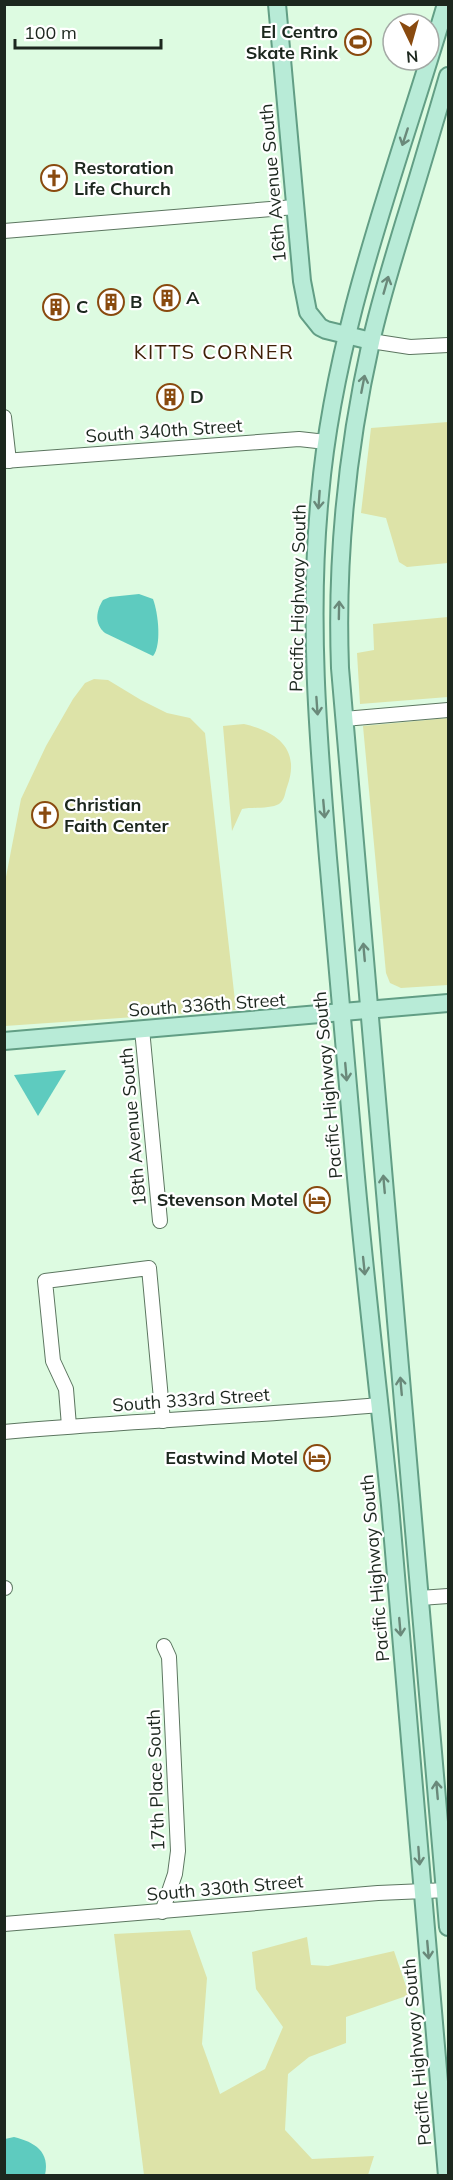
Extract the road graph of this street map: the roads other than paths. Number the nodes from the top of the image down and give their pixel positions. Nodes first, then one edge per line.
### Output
1 (277, 4) edge
2 (446, 4) edge
3 (448, 76) edge
4 (295, 207) junction
5 (4, 231) edge
6 (345, 337) junction
7 (371, 341) junction
8 (448, 345) edge
9 (4, 417) edge
10 (326, 442) junction
11 (7, 461) edge
12 (315, 680) junction
13 (448, 710) edge
14 (344, 719) junction
15 (349, 781) junction
16 (448, 1003) edge
17 (369, 1011) junction
18 (342, 1013) junction
19 (142, 1029) junction
20 (4, 1041) edge
21 (160, 1221) dead end
22 (380, 1406) junction
23 (163, 1421) junction
24 (69, 1426) junction
25 (4, 1432) edge
26 (388, 1492) junction
27 (415, 1527) junction
28 (448, 1596) edge
29 (420, 1598) junction
30 (164, 1646) dead end
31 (447, 1890) edge
32 (422, 1892) junction
33 (162, 1912) junction
34 (4, 1924) edge
35 (448, 1927) edge
36 (447, 2175) edge

1 - 4 main road, 16th Avenue South
2 -> 6 main road, Pacific Highway South
7 -> 3 main road
4 - 5 street
4 - 6 main road, 16th Avenue South
6 - 7 main road, 16th Avenue South
6 - 10 main road, Pacific Highway South
7 - 8 street
14 -> 7 main road
9 - 11 street
10 - 11 street, South 340th Street
10 -> 12 main road, Pacific Highway South
12 - 15 main road
12 -> 18 main road, Pacific Highway South
13 - 14 street
14 - 15 main road
17 -> 15 main road
16 - 17 main road, South 336th Street
17 - 18 main road, South 336th Street
27 -> 17 main road
18 - 19 main road, South 336th Street
18 -> 22 main road, Pacific Highway South
19 - 20 main road, South 336th Street
19 - 21 street, 18th Avenue South
22 - 23 street, South 333rd Street
22 - 26 main road, Pacific Highway South
22 - 27 main road
23 - 24 street, South 333rd Street
23 - 24 street
24 - 25 street, South 333rd Street
26 - 29 main road
26 -> 32 main road, Pacific Highway South
27 - 29 main road
28 - 29 street
31 -> 29 main road
30 - 33 street, 17th Place South
31 - 32 street, South 330th Street
31 - 35 main road
32 - 33 street, South 330th Street
32 -> 36 main road, Pacific Highway South
33 - 34 street, South 330th Street

